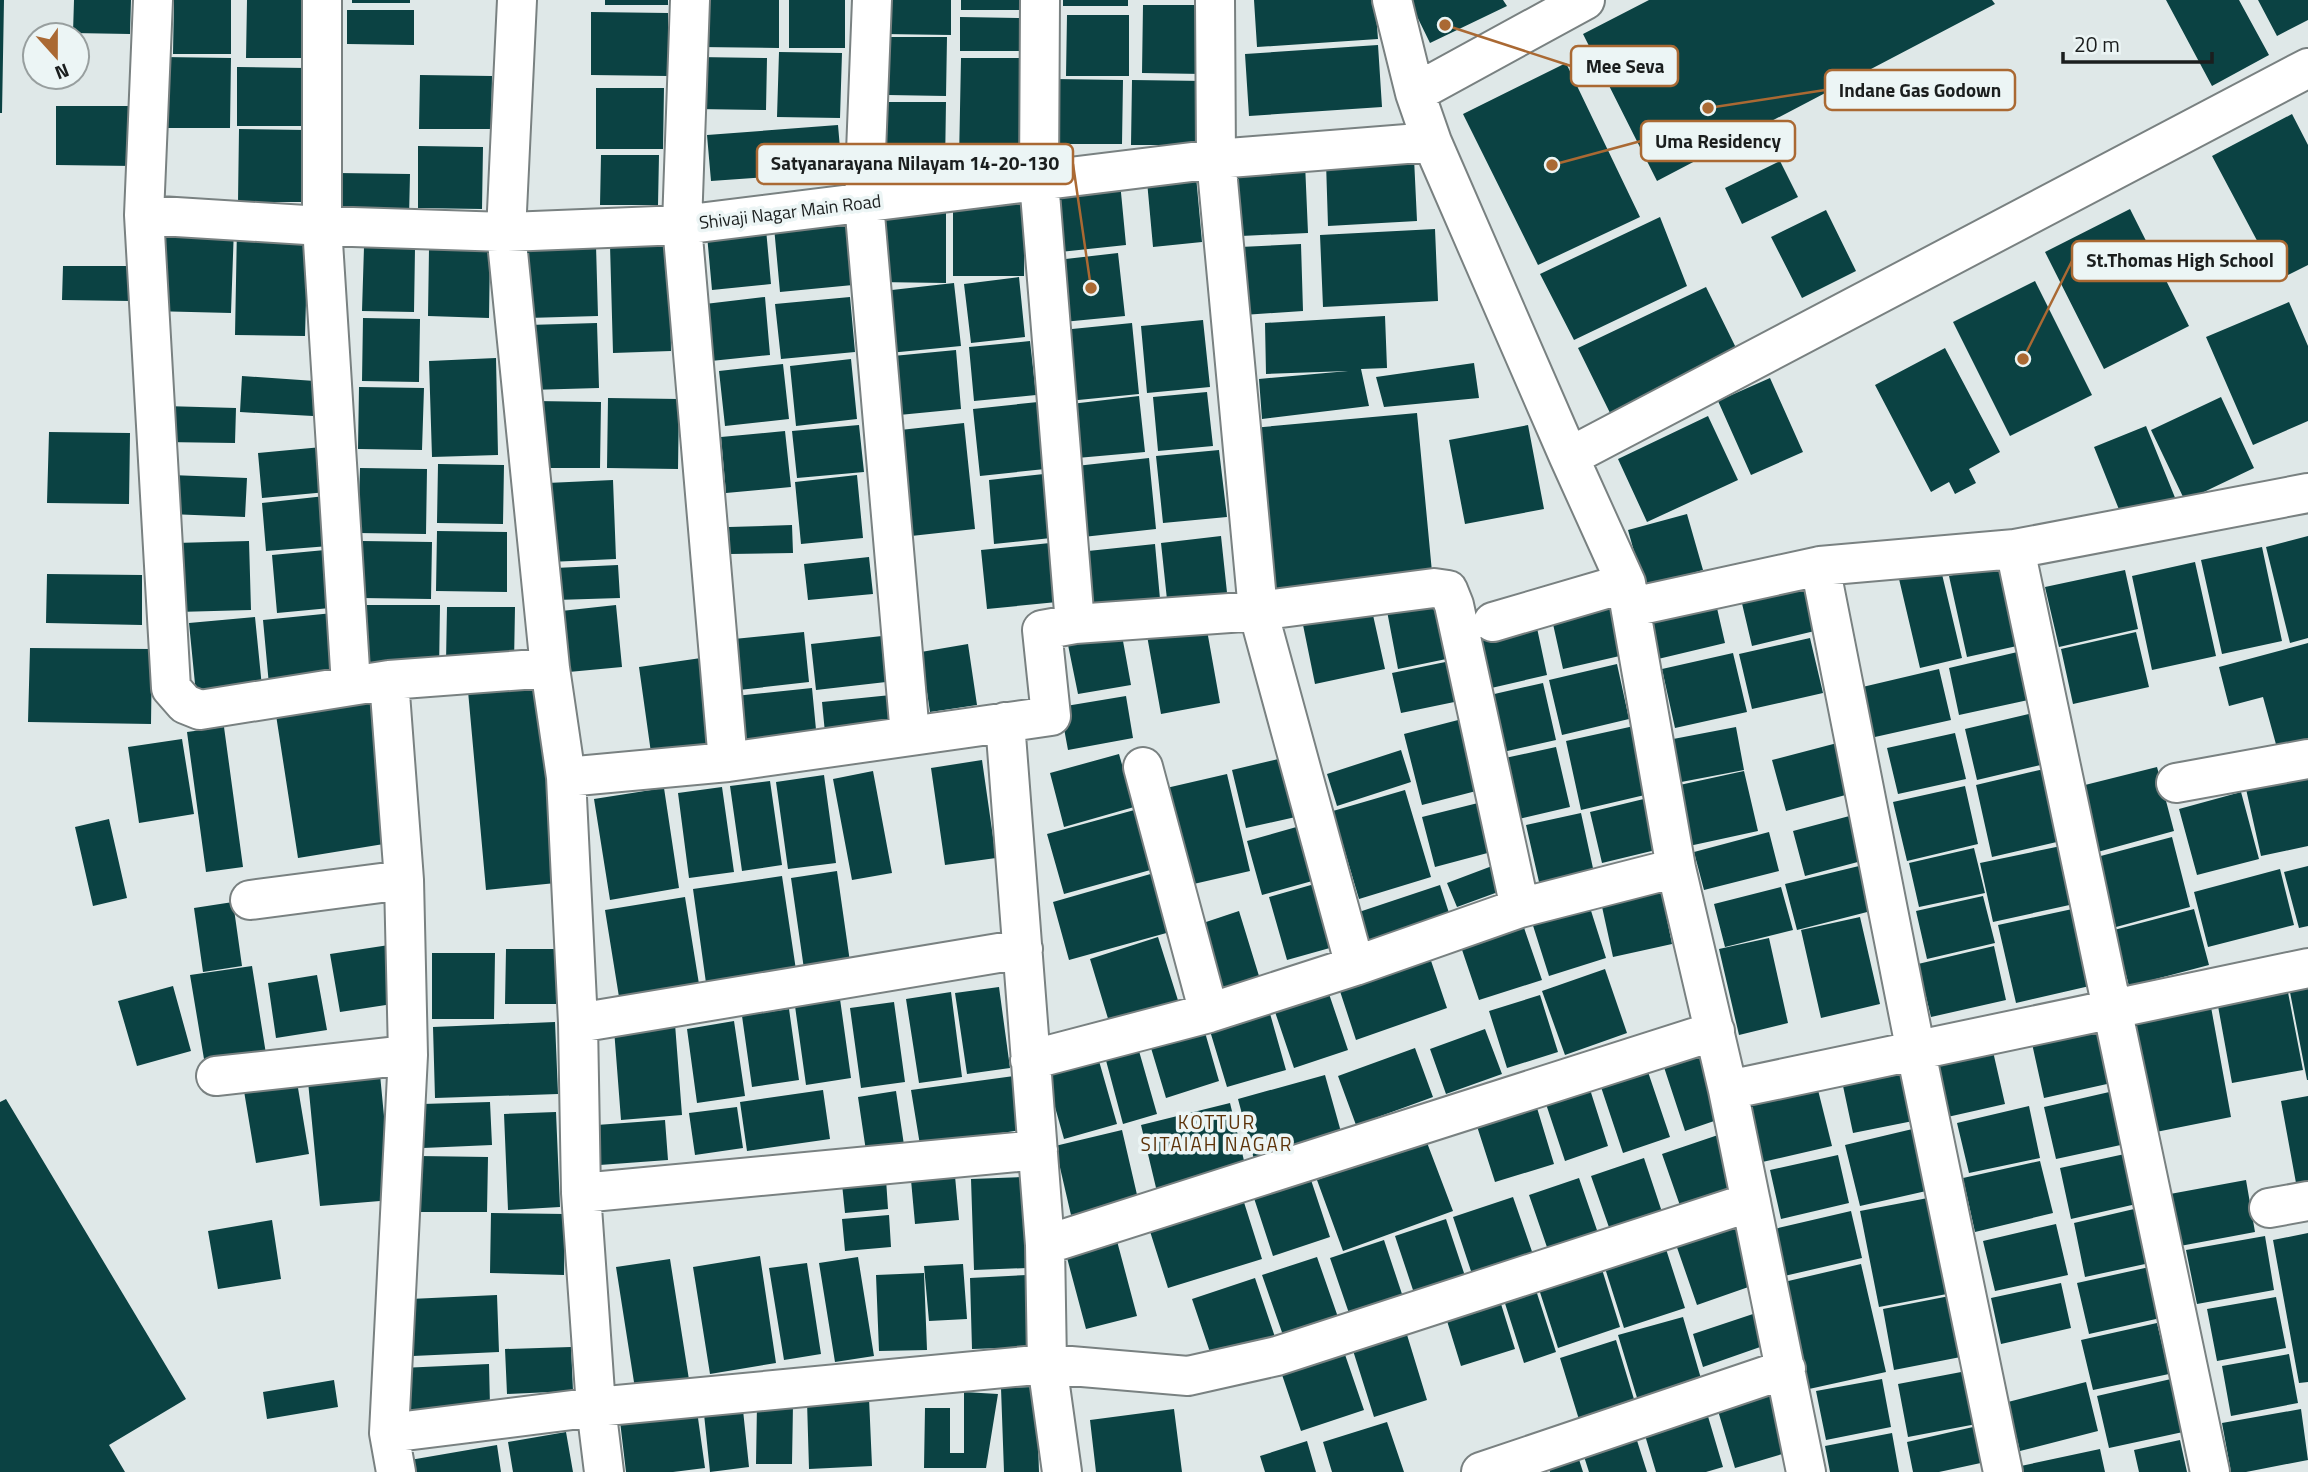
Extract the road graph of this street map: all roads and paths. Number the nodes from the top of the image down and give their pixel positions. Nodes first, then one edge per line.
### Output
1 (153, 0) edge
2 (322, 0) edge
3 (517, 0) edge
4 (690, 0) edge
5 (872, 0) edge
6 (1040, 0) edge
7 (1215, 0) edge
8 (1392, 0) edge
9 (1584, 0) edge
10 (2308, 68) edge
11 (1415, 93) junction
12 (1432, 142) junction
13 (1216, 159) junction
14 (1039, 181) junction
15 (864, 203) junction
16 (144, 215) junction
17 (682, 225) junction
18 (322, 226) junction
19 (506, 232) junction
20 (1569, 457) junction
21 (2308, 493) edge
22 (2015, 549) junction
23 (1820, 566) junction
24 (1629, 595) junction
25 (1258, 611) junction
26 (1493, 622) dead end
27 (1074, 624) junction
28 (550, 668) junction
29 (389, 680) junction
30 (351, 685) junction
31 (1005, 722) junction
32 (910, 735) junction
33 (2308, 759) edge
34 (728, 762) junction
35 (1143, 767) dead end
36 (566, 777) junction
37 (2176, 783) dead end
38 (1676, 868) junction
39 (404, 880) junction
40 (250, 900) dead end
41 (1520, 908) junction
42 (1023, 948) junction
43 (1356, 966) junction
44 (2308, 968) edge
45 (2111, 1008) junction
46 (1209, 1013) junction
47 (578, 1023) junction
48 (1715, 1031) junction
49 (1916, 1052) junction
50 (408, 1055) junction
51 (1030, 1060) junction
52 (216, 1076) dead end
53 (1728, 1090) junction
54 (1038, 1150) junction
55 (581, 1193) junction
56 (2308, 1201) edge
57 (1751, 1202) junction
58 (2269, 1208) dead end
59 (1045, 1245) junction
60 (1047, 1364) junction
61 (1786, 1369) junction
62 (596, 1407) junction
63 (390, 1433) junction
64 (396, 1472) edge
65 (604, 1472) edge
66 (1062, 1472) edge
67 (1481, 1472) edge
68 (1806, 1472) edge
69 (2003, 1472) edge
70 (2210, 1472) edge

1 - 16 street
2 - 18 street
3 - 19 street
4 - 17 street
5 - 15 street
6 - 14 street
7 - 13 street
8 - 11 street
9 - 11 street
10 - 20 street
11 - 12 street
12 - 13 street, Shivaji Nagar Main Road
12 - 20 street
13 - 14 street, Shivaji Nagar Main Road
13 - 25 street
14 - 15 street, Shivaji Nagar Main Road
14 - 27 street
15 - 17 street, Shivaji Nagar Main Road
15 - 32 street
16 - 18 street, Shivaji Nagar Main Road
16 - 30 street
17 - 19 street, Shivaji Nagar Main Road
17 - 34 street
18 - 19 street, Shivaji Nagar Main Road
18 - 30 street
19 - 28 street
20 - 24 street
21 - 22 street
22 - 23 street
22 - 45 street
23 - 24 street
23 - 49 street
24 - 26 street
24 - 38 street
25 - 27 street
25 - 41 street
25 - 43 street
27 - 31 street
28 - 29 street
28 - 36 street
29 - 30 street
29 - 39 street
31 - 32 street
31 - 42 street
32 - 34 street
33 - 37 street
34 - 36 street
35 - 46 street
36 - 47 street
38 - 41 street
38 - 48 street
39 - 40 street
39 - 50 street
41 - 43 street
42 - 47 street
42 - 51 street
43 - 46 street
44 - 45 street
45 - 49 street
45 - 70 street
46 - 51 street
47 - 55 street
48 - 53 street
48 - 59 street
49 - 53 street
49 - 69 street
50 - 52 street
50 - 63 street
51 - 54 street
53 - 57 street
54 - 55 street
54 - 59 street
55 - 62 street
56 - 58 street
57 - 60 street
57 - 61 street
59 - 60 street
60 - 62 street
60 - 66 street
61 - 67 street
61 - 68 street
62 - 63 street
62 - 65 street
63 - 64 street

